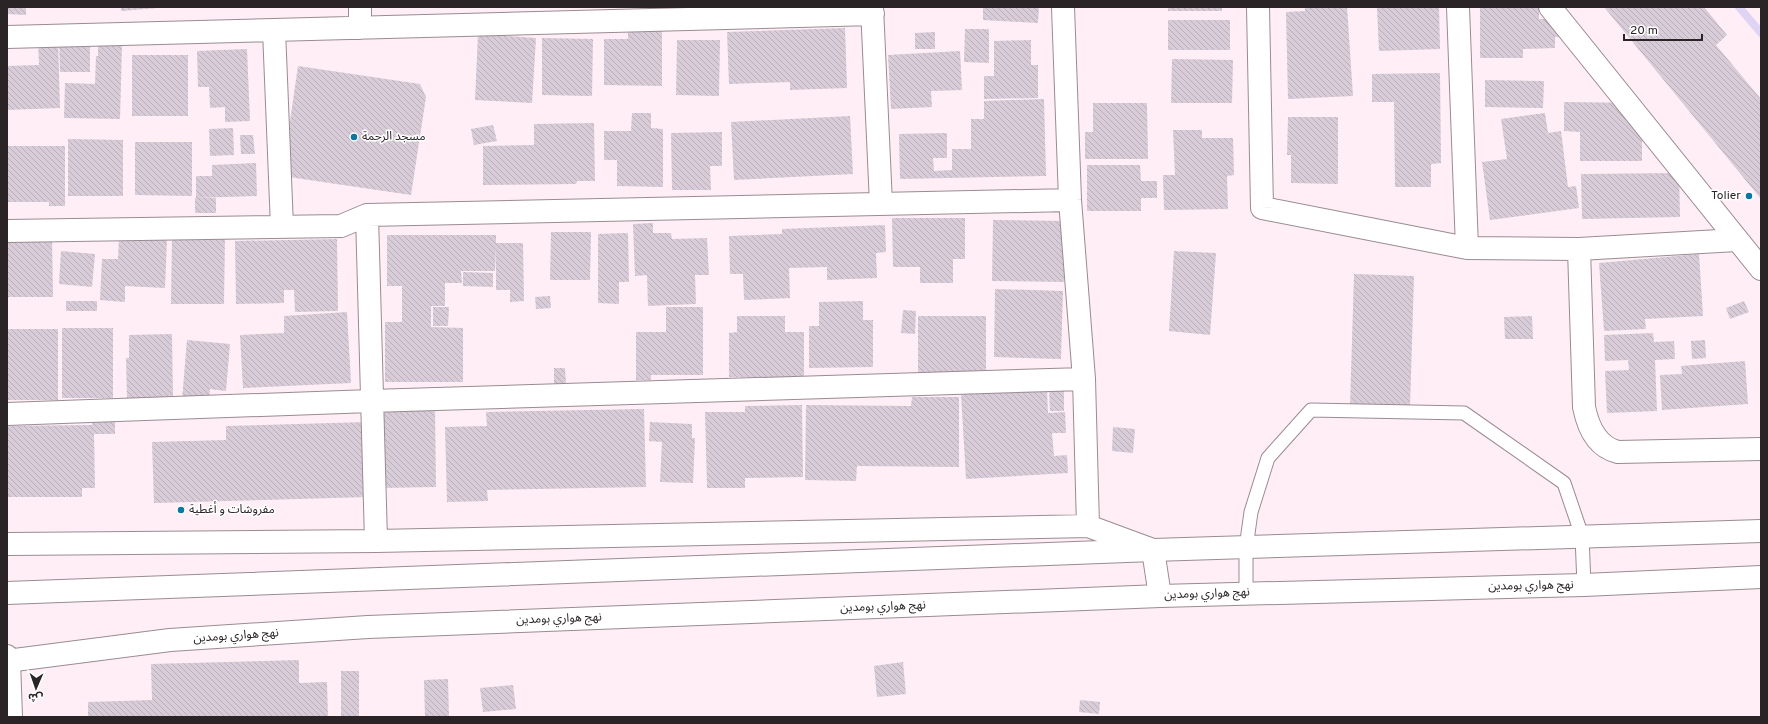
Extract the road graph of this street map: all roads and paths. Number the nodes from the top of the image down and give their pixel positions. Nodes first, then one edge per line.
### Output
1 (1063, 7) edge
2 (1258, 7) edge
3 (1458, 7) edge
4 (1550, 7) edge
5 (873, 10) edge
6 (360, 17) edge
7 (274, 30) junction
8 (7, 37) edge
9 (1070, 200) junction
10 (881, 204) junction
11 (367, 215) junction
12 (282, 227) junction
13 (7, 231) edge
14 (1737, 240) junction
15 (1467, 248) junction
16 (1579, 249) junction
17 (1761, 269) edge
18 (1084, 379) junction
19 (371, 401) junction
20 (7, 414) edge
21 (1761, 449) edge
22 (1088, 526) junction
23 (1761, 531) edge
24 (1582, 536) junction
25 (376, 541) junction
26 (7, 544) edge
27 (1246, 548) junction
28 (1153, 550) junction
29 (1761, 576) edge
30 (1584, 585) junction
31 (7, 593) edge
32 (1246, 593) junction
33 (1160, 596) junction
34 (8, 659) edge
35 (11, 717) edge

1 - 9 street
2 - 15 street
3 - 15 street
4 - 14 street
5 - 6 street
5 - 10 street
6 - 7 street
7 - 8 street
7 - 12 street
9 - 10 street
9 - 18 street
10 - 11 street
11 - 12 street
11 - 19 street
12 - 13 street
14 - 16 street
14 - 17 street
15 - 16 street
16 - 21 street
18 - 19 street
18 - 22 street
19 - 20 street
19 - 25 street
22 - 25 street
22 - 28 street
23 - 24 street
24 - 27 street
24 - 27 lane
24 - 30 lane
25 - 26 street
27 - 28 street
27 - 32 lane
28 - 31 street
28 - 33 street
29 - 30 street, نهج هواري بومدين
30 - 32 street, نهج هواري بومدين
32 - 33 street, نهج هواري بومدين
33 - 34 street, نهج هواري بومدين
34 - 35 street

